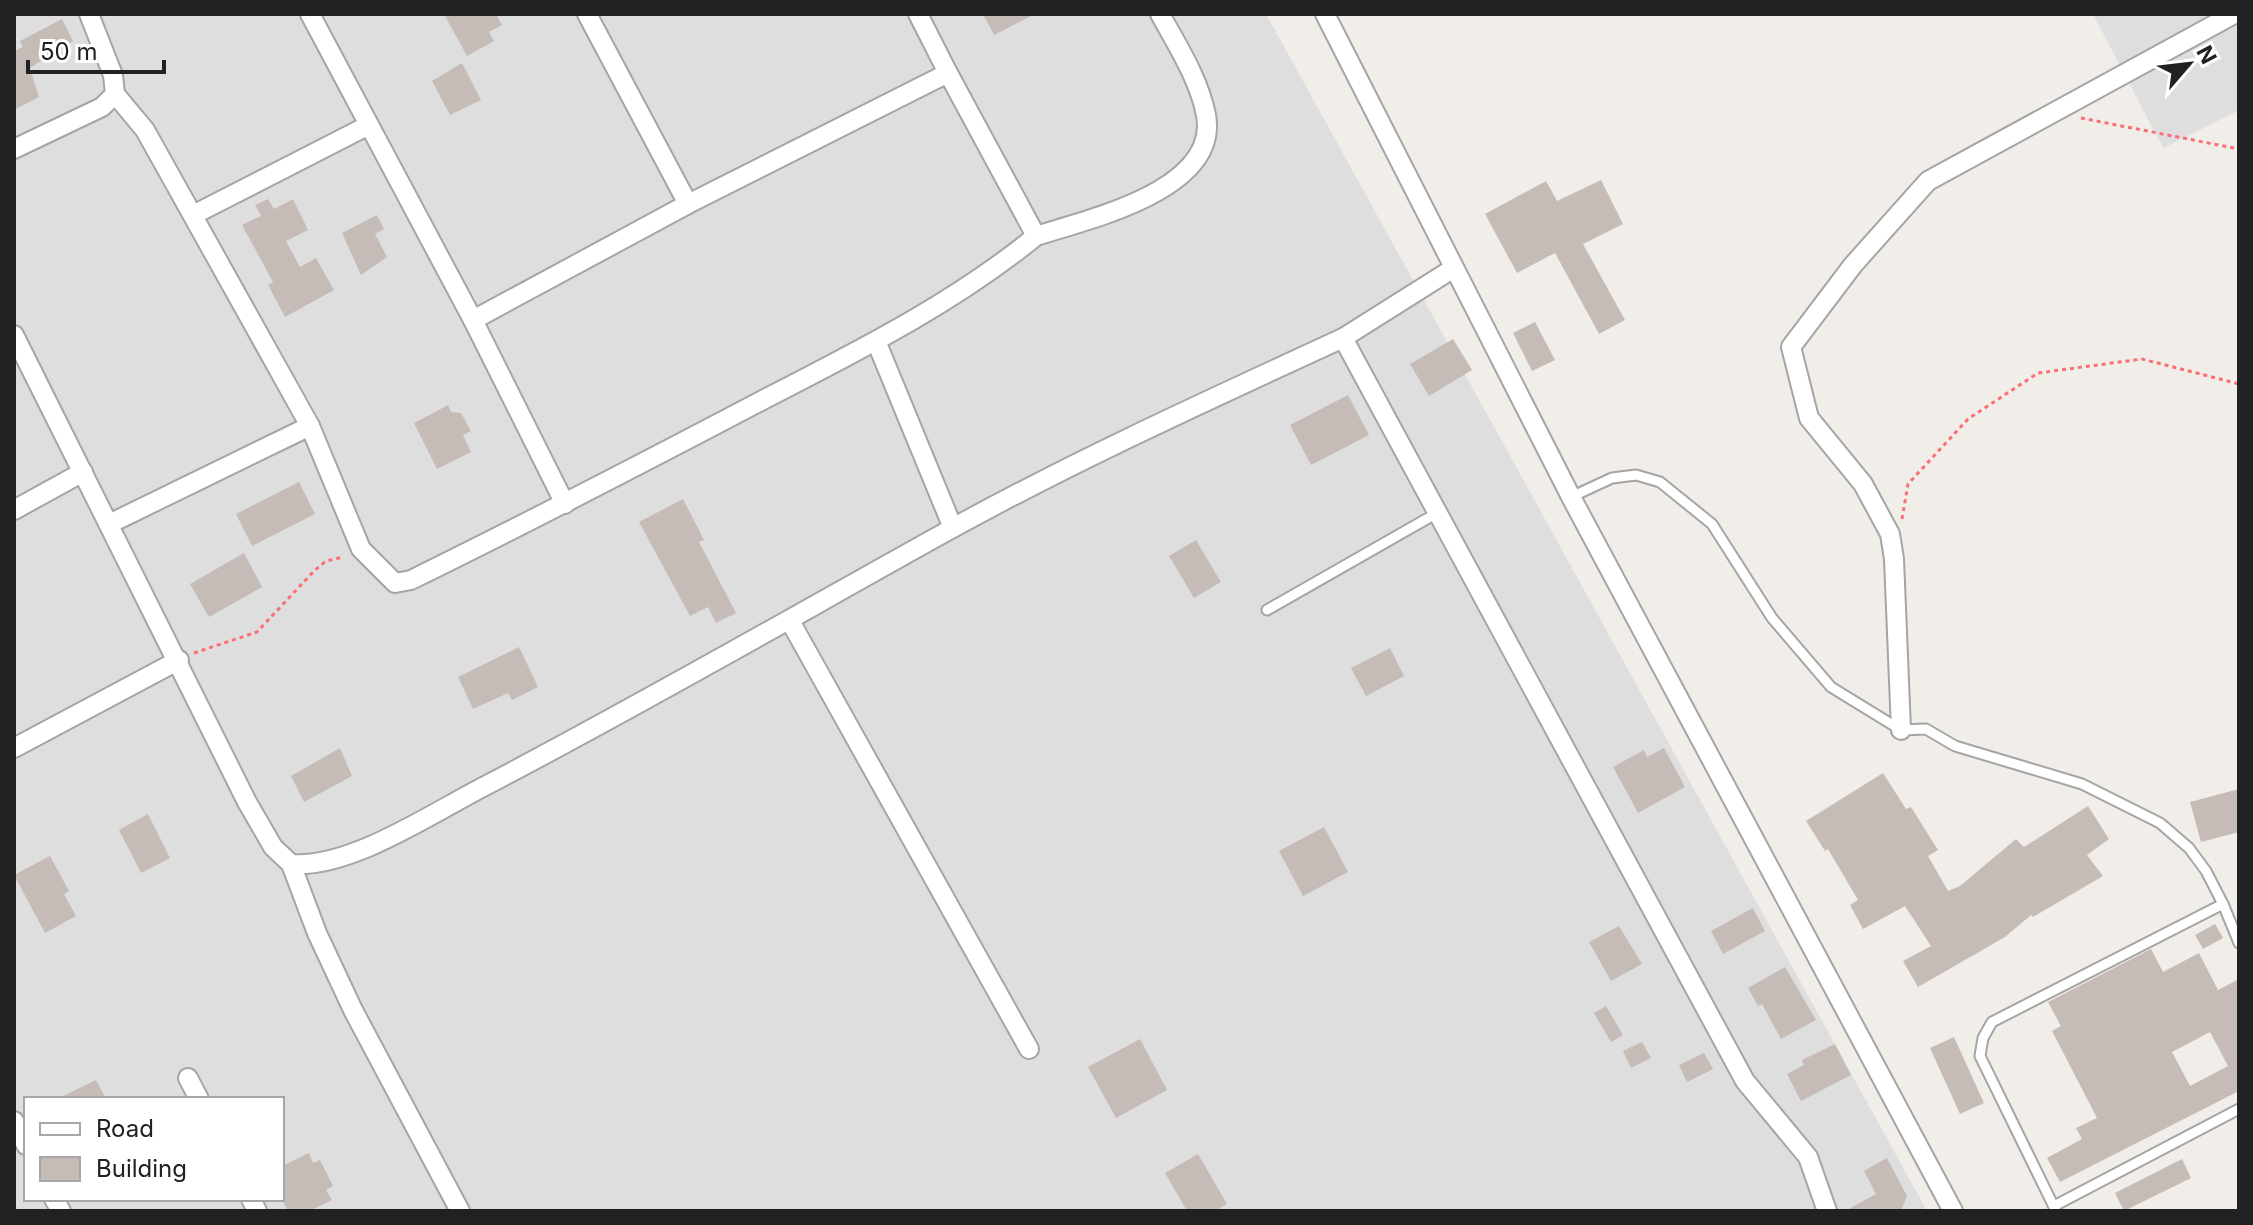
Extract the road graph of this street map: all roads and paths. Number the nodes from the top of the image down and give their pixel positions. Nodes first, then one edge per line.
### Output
1 (89, 14) edge
2 (310, 14) edge
3 (587, 14) edge
4 (918, 14) edge
5 (1160, 14) edge
6 (1325, 14) edge
7 (2234, 14) edge
8 (948, 73) junction
9 (115, 94) junction
10 (2054, 111) junction
11 (369, 125) junction
12 (14, 149) edge
13 (2239, 149) edge
14 (688, 204) junction
15 (193, 215) junction
16 (1036, 236) junction
17 (1454, 268) junction
18 (473, 320) junction
19 (14, 335) edge
20 (1343, 338) junction
21 (876, 341) junction
22 (2239, 384) edge
23 (310, 426) junction
24 (83, 472) junction
25 (1571, 497) junction
26 (565, 504) junction
27 (14, 510) edge
28 (1437, 513) junction
29 (109, 524) junction
30 (953, 528) junction
31 (1900, 529) dead end
32 (361, 549) junction
33 (1267, 610) dead end
34 (790, 621) junction
35 (179, 660) junction
36 (1901, 730) junction
37 (14, 748) edge
38 (291, 864) junction
39 (2223, 904) junction
40 (2239, 943) edge
41 (1029, 1049) dead end
42 (188, 1078) dead end
43 (198, 1097) edge
44 (2239, 1109) edge
45 (14, 1121) edge
46 (24, 1141) edge
47 (2055, 1208) edge
48 (460, 1211) edge
49 (1827, 1211) edge
50 (1953, 1211) edge

1 - 9 street
2 - 11 street
3 - 14 street
4 - 8 street
5 - 16 street
6 - 17 street
7 - 10 street
8 - 14 street
8 - 16 street
9 - 12 street
9 - 15 street
10 - 13 path
10 - 36 street
11 - 15 street
11 - 18 street
14 - 18 street
15 - 23 street
16 - 21 street
17 - 20 street
17 - 25 street
18 - 26 street
19 - 24 street
20 - 28 street
20 - 30 street
21 - 26 street
21 - 30 street
22 - 31 path
23 - 29 street
23 - 32 street
24 - 27 street
24 - 29 street
25 - 36 lane
25 - 50 street
26 - 32 street
28 - 33 lane
28 - 49 street
29 - 35 street
30 - 34 street
32 - 35 path
34 - 38 street
34 - 41 street
35 - 37 street
35 - 38 street
36 - 39 lane
38 - 48 street
39 - 40 lane
39 - 47 lane
42 - 43 street
44 - 47 lane
45 - 46 street

